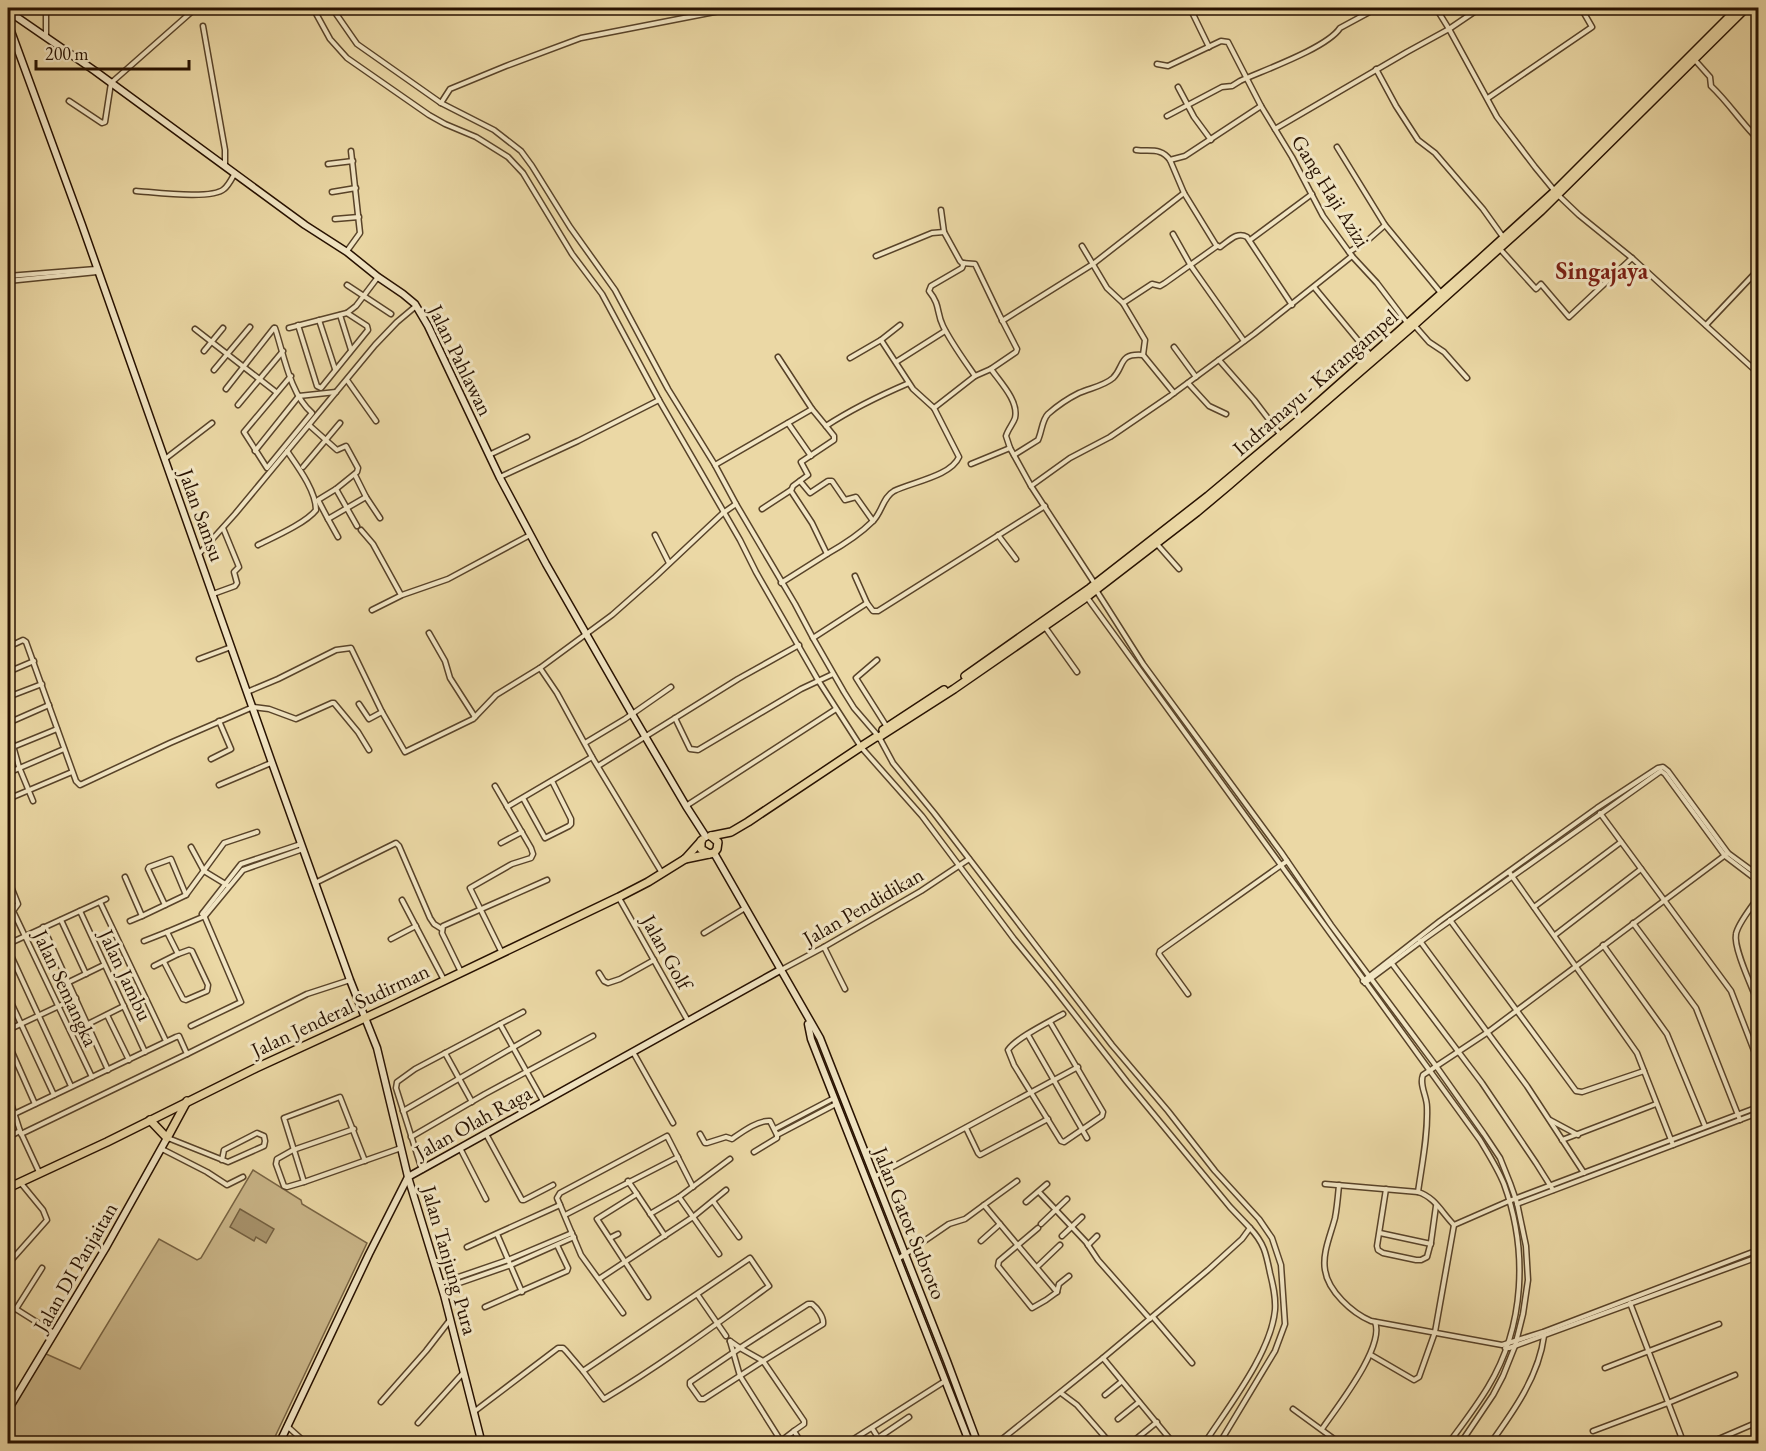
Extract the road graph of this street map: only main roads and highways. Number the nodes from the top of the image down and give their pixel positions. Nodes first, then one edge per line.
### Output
1 (1743, 8) edge
2 (1505, 240) junction
3 (1443, 296) junction
4 (1411, 326) junction
5 (1360, 368) junction
6 (1283, 435) junction
7 (1091, 591) junction
8 (876, 737) junction
9 (731, 832) junction
10 (706, 838) junction
11 (714, 852) junction
12 (685, 859) junction
13 (187, 1101) junction
14 (150, 1120) junction
15 (8, 1188) edge

1 - 2 main road, Indramayu - Karangampel
2 - 3 main road, Indramayu - Karangampel
2 - 3 main road, Indramayu - Karangampel
3 - 4 main road, Indramayu - Karangampel
4 - 5 main road, Indramayu - Karangampel
4 - 5 main road, Indramayu - Karangampel
5 - 6 main road, Indramayu - Karangampel
6 - 7 main road, Indramayu - Karangampel
6 - 7 main road
7 - 8 main road, Indramayu - Karangampel
7 - 8 main road, Indramayu - Karangampel
8 - 9 main road, Indramayu - Karangampel
9 - 10 main road
9 - 11 main road
10 - 11 main road
10 - 11 main road
10 - 12 main road
11 - 12 main road
12 - 13 main road, Jalan Jenderal Sudirman
13 - 14 main road, Jalan Jenderal Sudirman
13 - 14 main road
14 - 15 main road, Jalan Jenderal Sudirman

